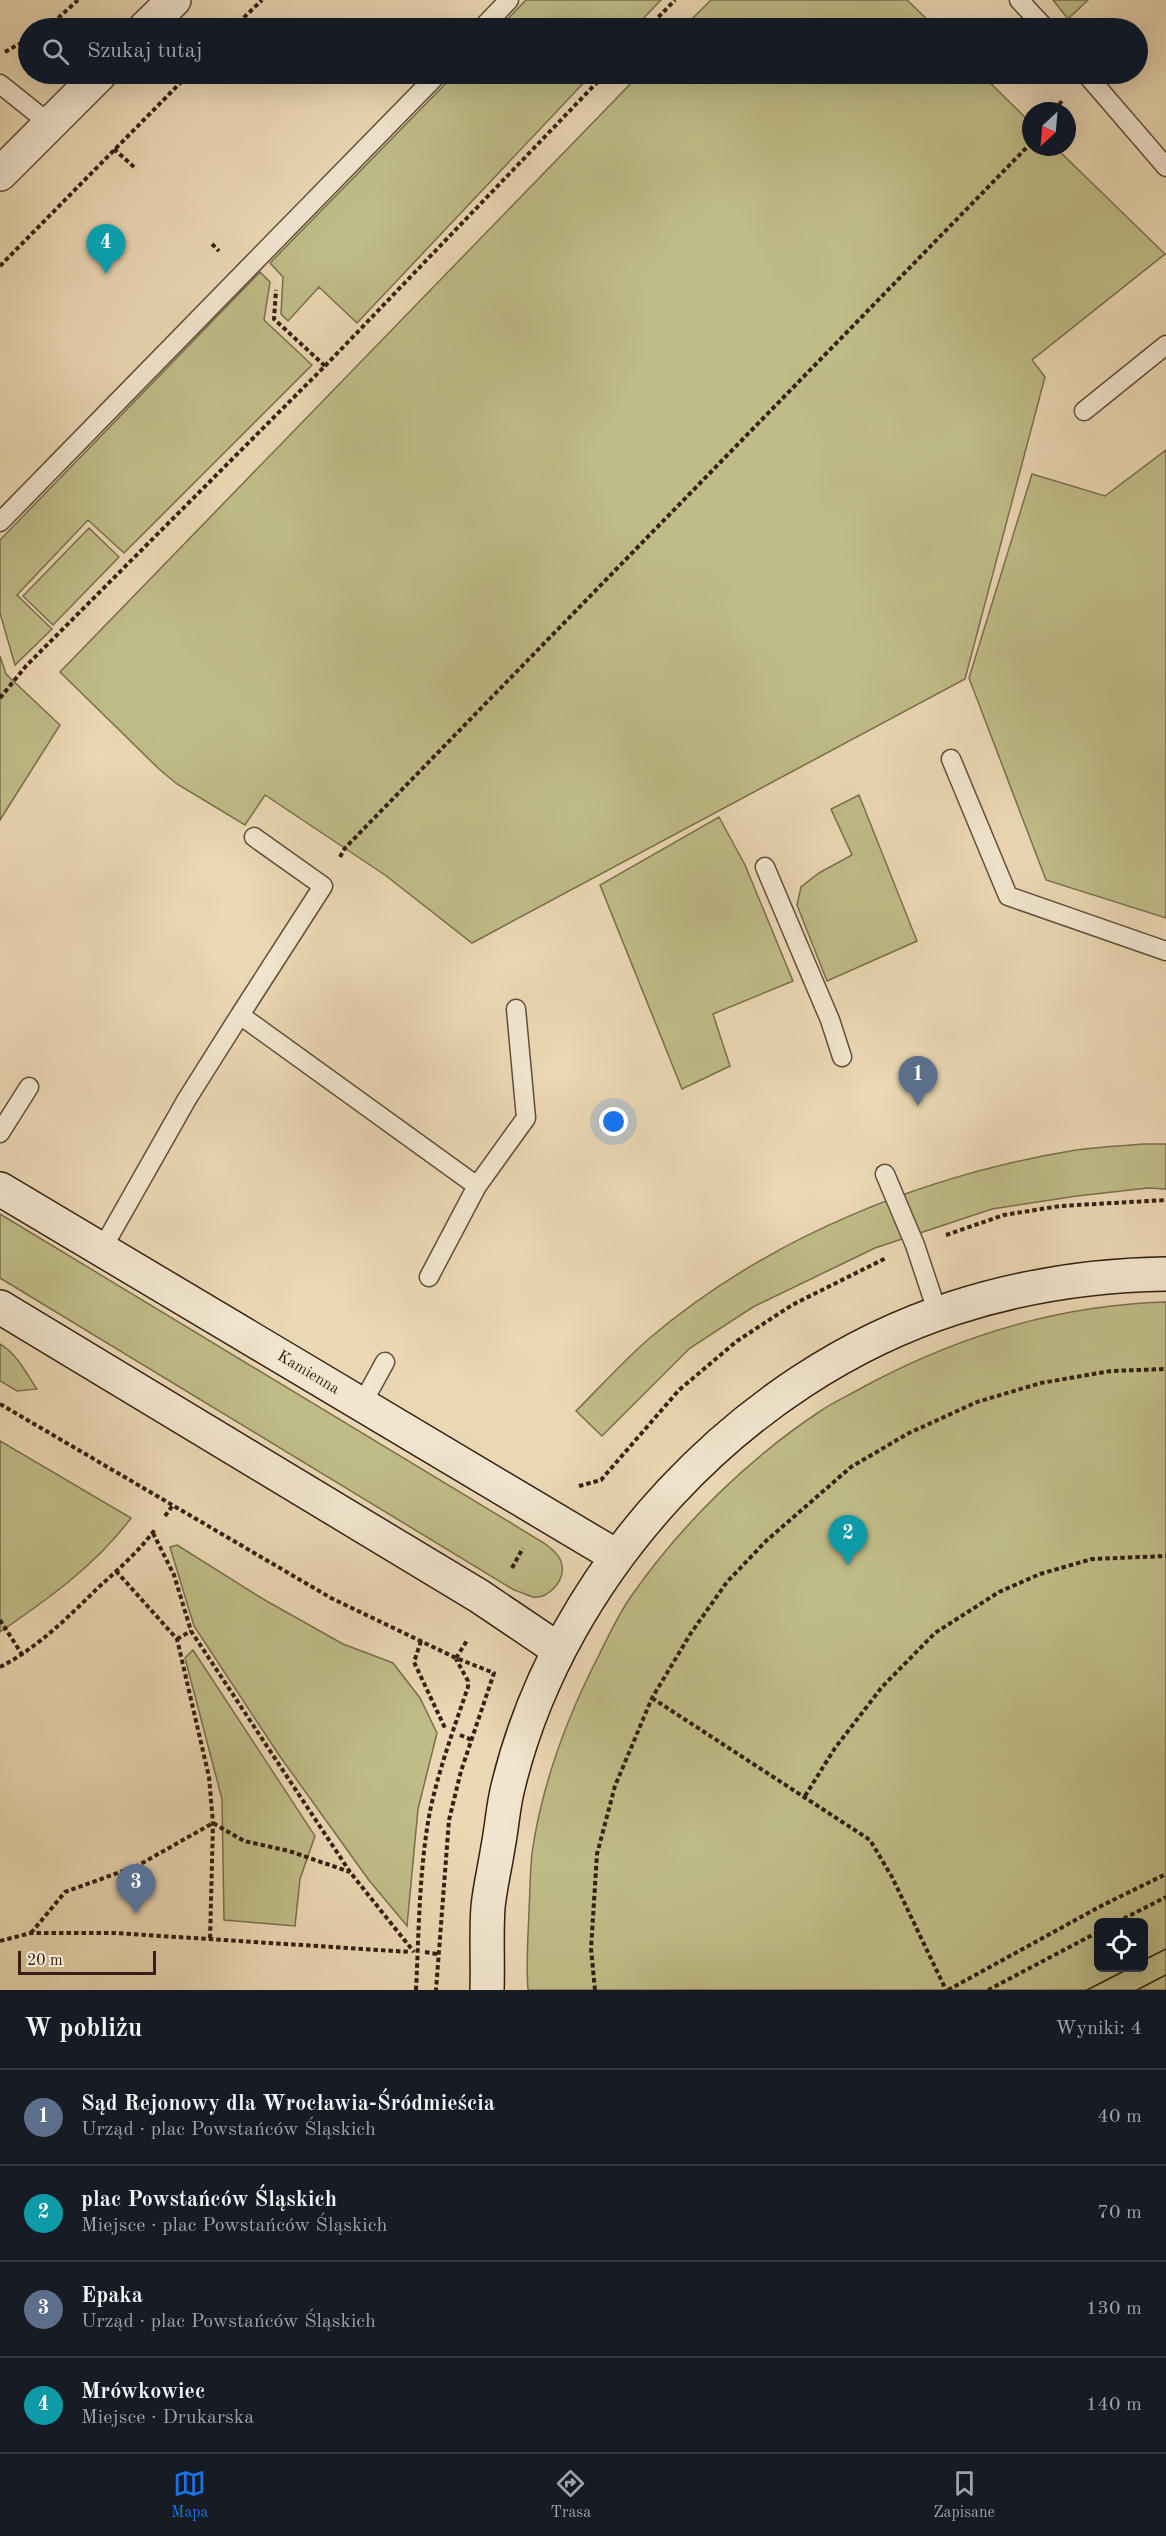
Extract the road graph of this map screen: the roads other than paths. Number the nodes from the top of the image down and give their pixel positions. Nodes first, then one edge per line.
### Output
1 (174, 0) edge
2 (509, 0) edge
3 (1019, 0) edge
4 (155, 18) edge
5 (492, 18) edge
6 (1036, 18) edge
7 (0, 84) edge
8 (90, 84) edge
9 (428, 84) edge
10 (1095, 84) edge
11 (50, 124) junction
12 (1166, 167) edge
13 (0, 174) edge
14 (1166, 345) edge
15 (1084, 411) dead end
16 (0, 522) edge
17 (951, 759) dead end
18 (255, 837) dead end
19 (765, 867) dead end
20 (1166, 951) edge
21 (516, 1009) dead end
22 (240, 1015) junction
23 (842, 1057) dead end
24 (28, 1087) dead end
25 (0, 1133) edge
26 (885, 1174) dead end
27 (477, 1186) junction
28 (0, 1189) edge
29 (102, 1249) junction
30 (1166, 1274) edge
31 (429, 1277) dead end
32 (0, 1308) edge
33 (938, 1314) junction
34 (385, 1362) dead end
35 (362, 1404) junction
36 (616, 1556) junction
37 (560, 1650) junction
38 (487, 1990) edge

1 - 4 street
2 - 5 lane
3 - 6 lane
7 - 11 lane
8 - 11 street
9 - 16 lane
10 - 12 lane
11 - 13 street
14 - 15 lane
17 - 20 lane
18 - 22 lane
19 - 23 lane
21 - 27 lane
22 - 27 lane
22 - 29 lane
24 - 25 lane
26 - 33 lane
27 - 31 lane
28 - 29 street, Kamienna
29 - 35 street, Kamienna
30 - 33 street
32 - 37 street
33 - 36 street
34 - 35 lane
35 - 36 street, Kamienna
36 - 37 street
37 - 38 street

